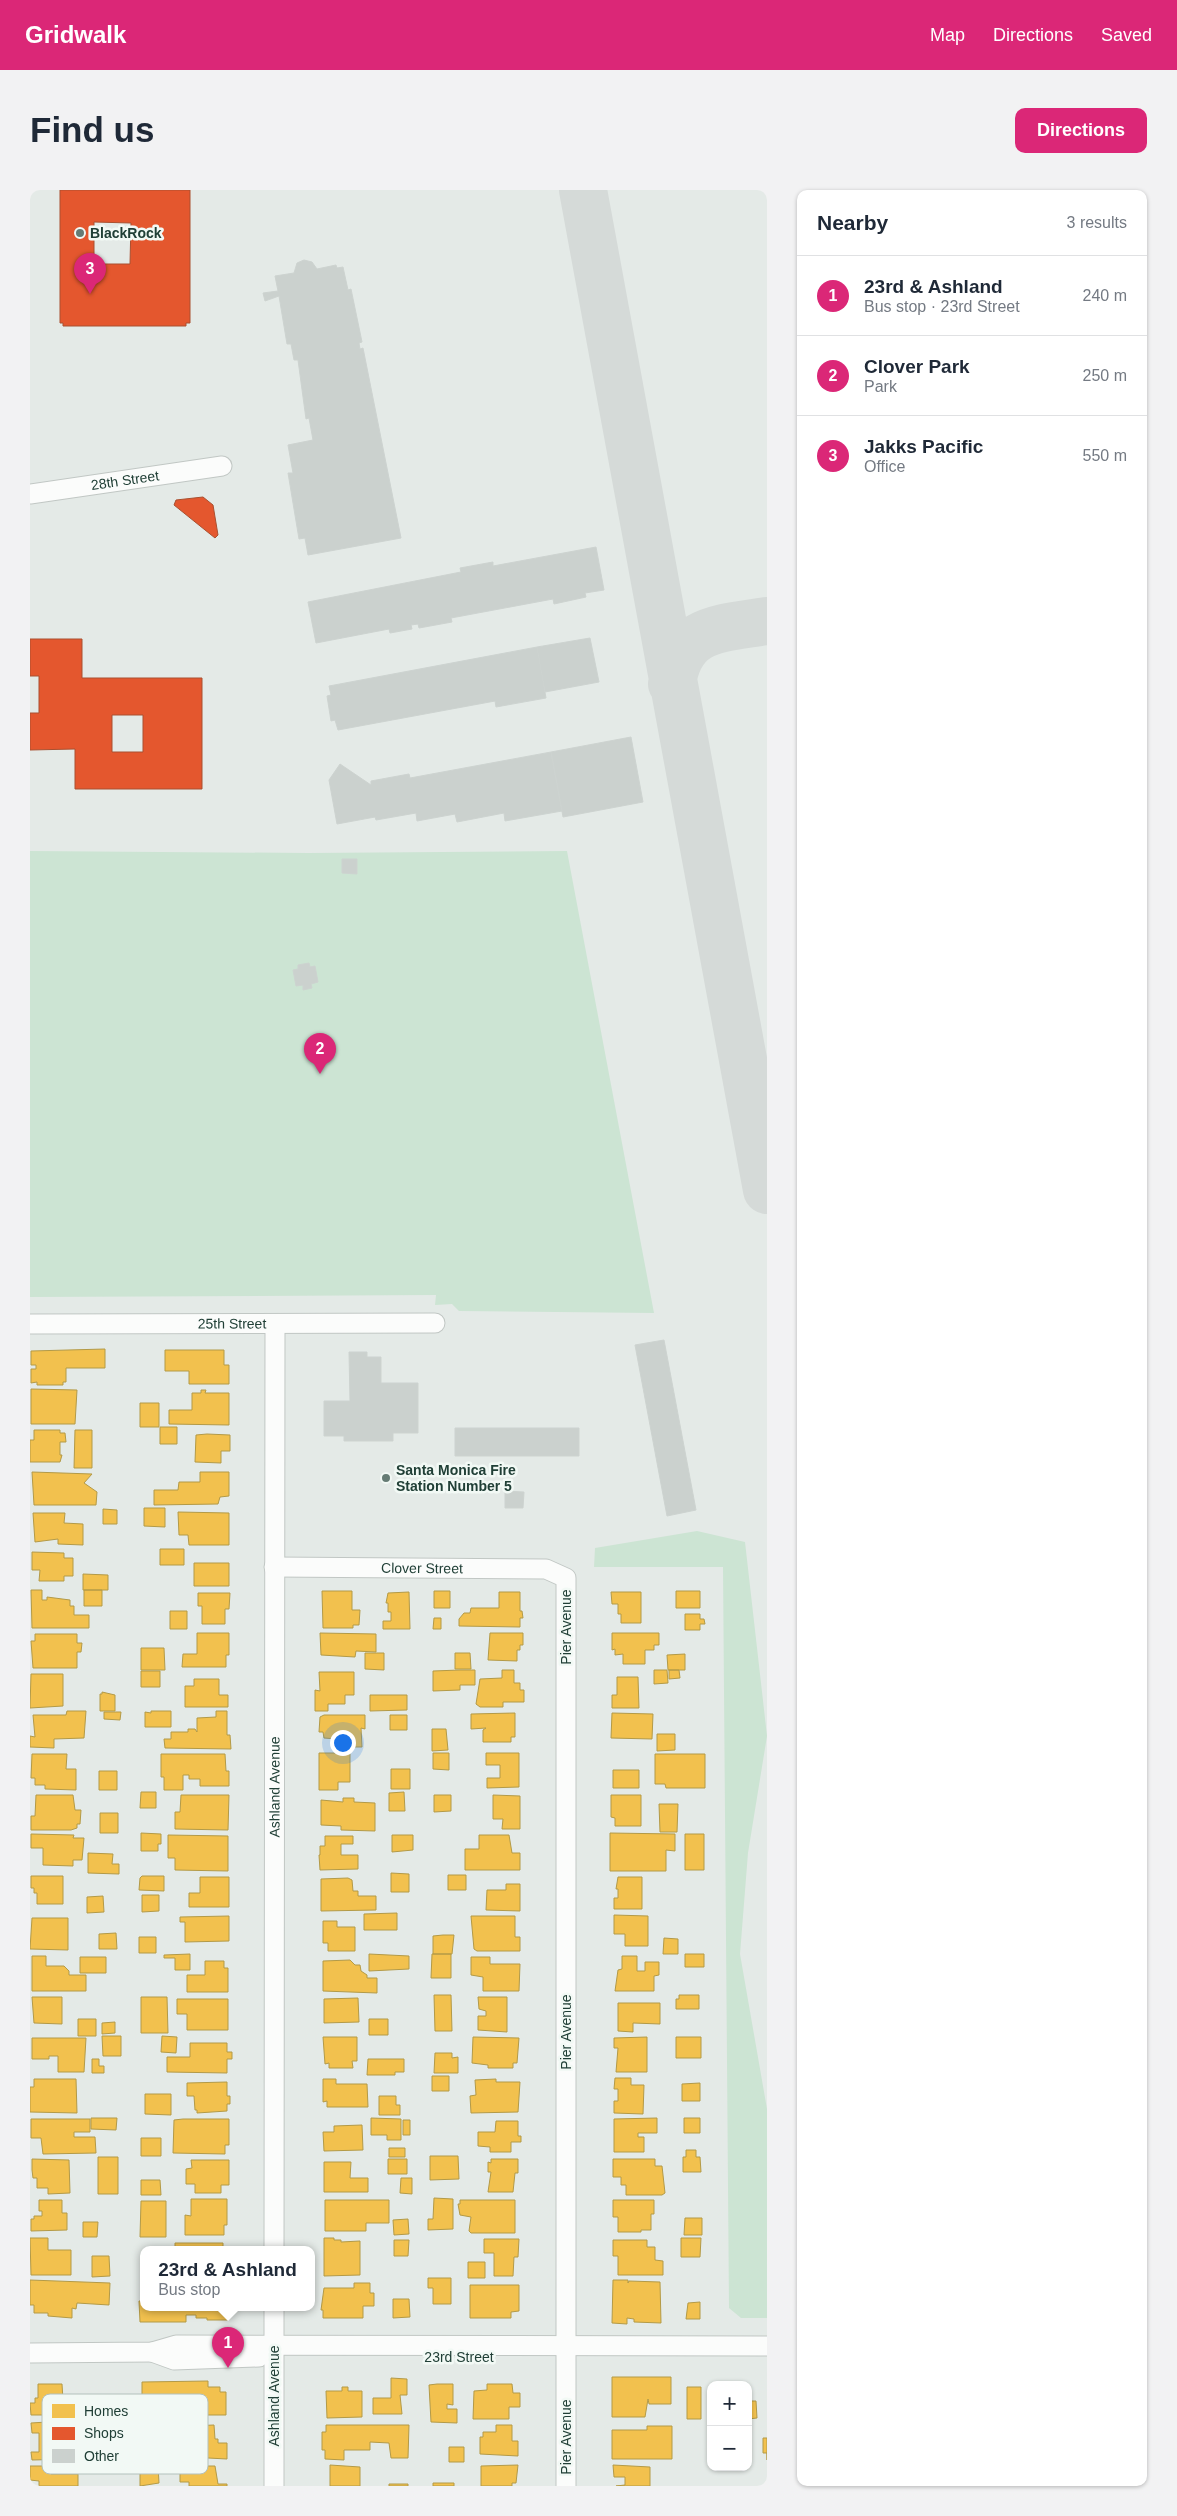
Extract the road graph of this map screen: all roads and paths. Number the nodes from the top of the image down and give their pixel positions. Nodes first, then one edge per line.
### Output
1 (222, 466) dead end
2 (30, 494) edge
3 (435, 1323) dead end
4 (30, 1324) edge
5 (275, 1325) junction
6 (274, 1567) junction
7 (566, 1578) joint
8 (274, 2246) edge
9 (274, 2311) edge
10 (767, 2346) edge
11 (274, 2352) junction
12 (566, 2352) junction
13 (30, 2353) edge
14 (767, 2358) edge
15 (274, 2486) edge
16 (566, 2486) edge

1 - 2 street, 28th Street
3 - 5 street, 25th Street
4 - 5 street, 25th Street
5 - 6 street, Ashland Avenue
6 - 7 street, Clover Street
6 - 8 street, Ashland Avenue
7 - 12 street, Pier Avenue
9 - 11 street, Ashland Avenue
10 - 12 street, 23rd Street
11 - 12 street, 23rd Street
11 - 13 street, 23rd Street
11 - 15 street, Ashland Avenue
12 - 14 street, 23rd Street
12 - 16 street, Pier Avenue

